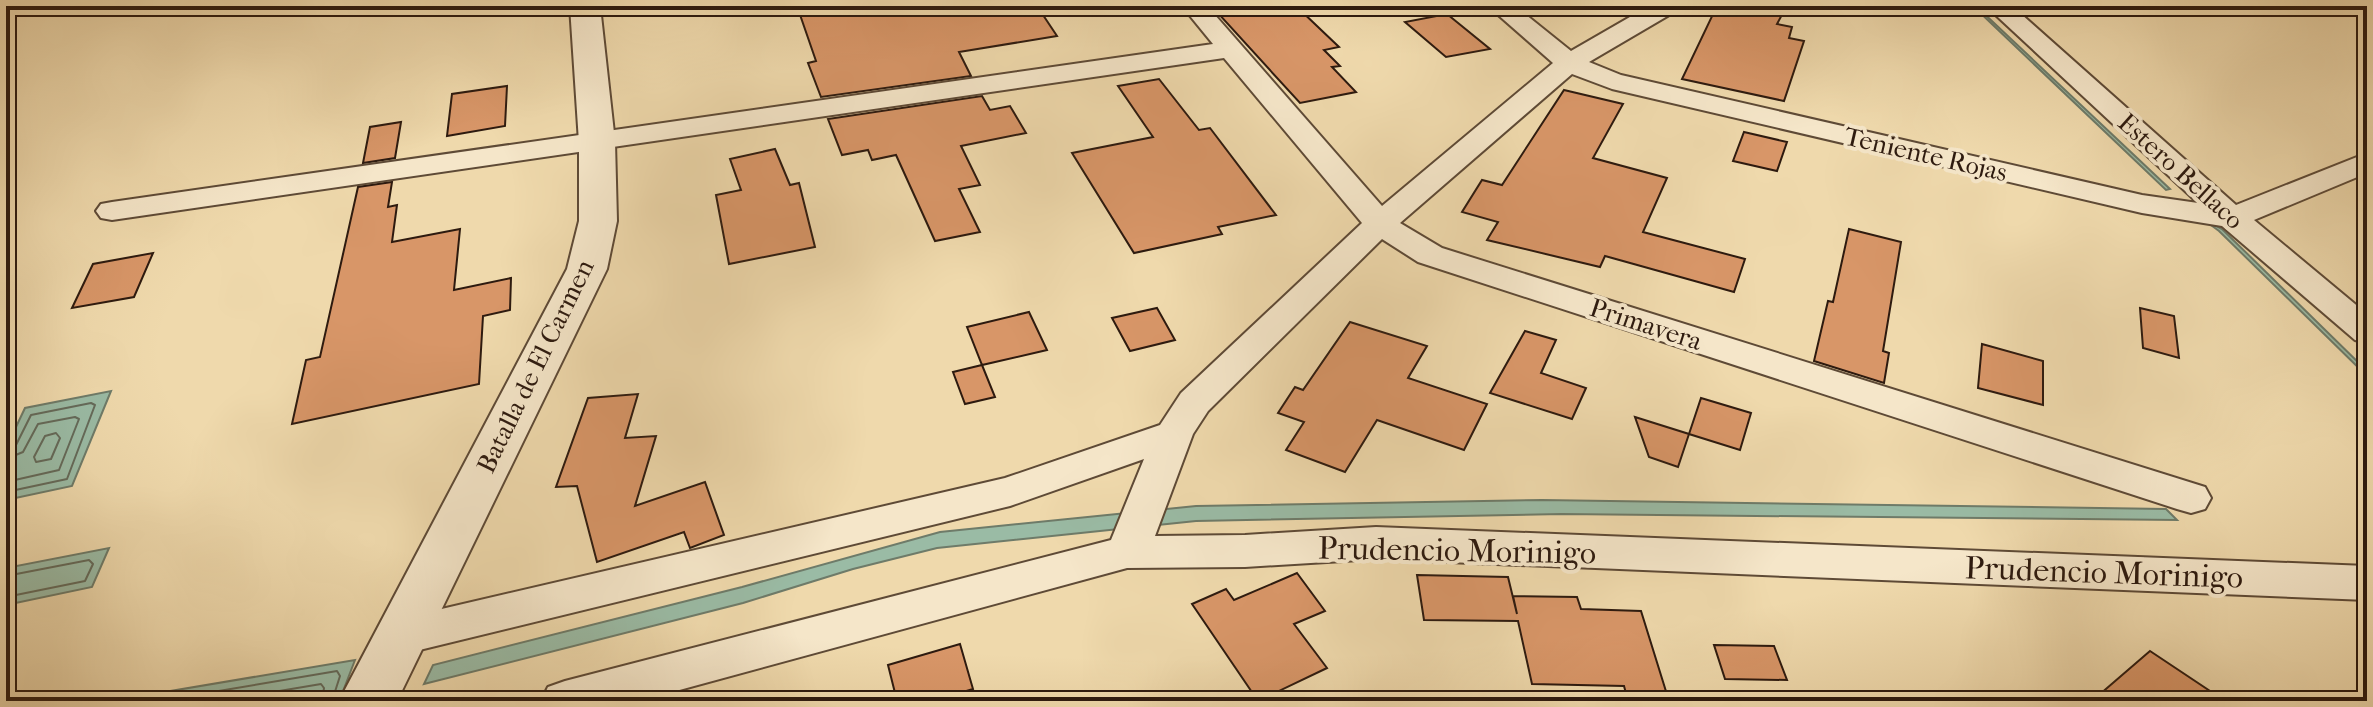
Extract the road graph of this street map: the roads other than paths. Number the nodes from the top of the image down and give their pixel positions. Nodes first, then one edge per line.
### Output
1 (585, 6) edge
2 (1194, 6) edge
3 (1500, 6) edge
4 (1667, 6) edge
5 (1998, 6) edge
6 (1230, 49) junction
7 (1569, 63) junction
8 (597, 142) junction
9 (2367, 162) edge
10 (112, 211) dead end
11 (2232, 218) junction
12 (1380, 224) junction
13 (2367, 332) edge
14 (1174, 434) junction
15 (2191, 498) dead end
16 (1131, 541) junction
17 (2367, 583) edge
18 (403, 636) junction
19 (368, 701) edge
20 (565, 701) edge

1 - 8 street, Batalla de El Carmen
2 - 6 street, Primavera
3 - 7 street, Teniente Rojas
4 - 7 street
5 - 11 street, Estero Bellaco
6 - 8 street
6 - 12 street, Primavera
7 - 11 street, Teniente Rojas
7 - 12 street
8 - 10 street
8 - 18 street, Batalla de El Carmen
9 - 11 street
11 - 13 street, Estero Bellaco
12 - 14 street
12 - 15 street, Primavera
14 - 16 street
14 - 18 street
16 - 17 street, Prudencio Morinigo
16 - 20 street, Prudencio Morinigo
18 - 19 street, Batalla de El Carmen

